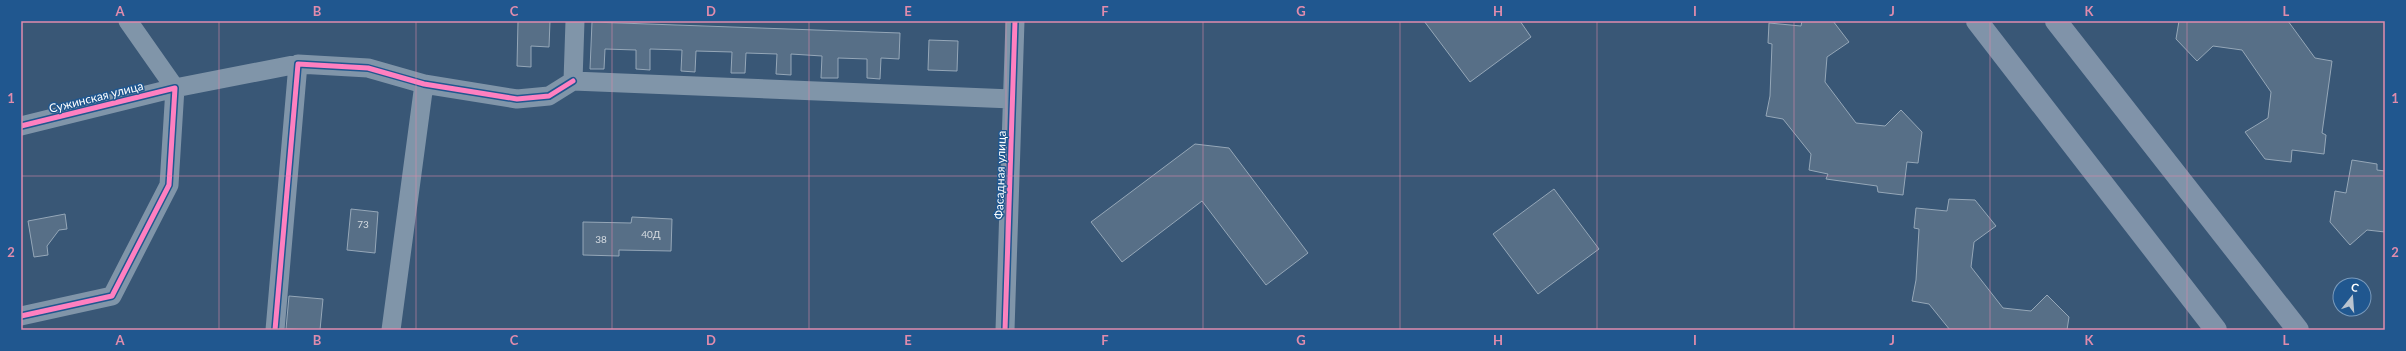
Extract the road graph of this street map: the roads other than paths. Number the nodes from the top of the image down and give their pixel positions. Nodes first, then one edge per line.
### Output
1 (128, 21) edge
2 (575, 21) edge
3 (1015, 21) edge
4 (1978, 21) edge
5 (2056, 21) edge
6 (298, 64) junction
7 (573, 81) junction
8 (424, 84) junction
9 (175, 88) junction
10 (1012, 99) junction
11 (21, 126) edge
12 (21, 316) edge
13 (275, 330) edge
14 (391, 330) edge
15 (1005, 330) edge
16 (2216, 330) edge
17 (2298, 330) edge

1 - 9 street
2 - 7 street
3 - 10 street, Фасадная улица
4 - 16 main road
5 - 17 main road
6 - 8 street, Сужинская улица
6 - 9 street, Сужинская улица
6 - 13 street
7 - 8 street, Сужинская улица
7 - 10 street
8 - 14 street
9 - 11 street, Сужинская улица
9 - 12 street
10 - 15 street, Фасадная улица

